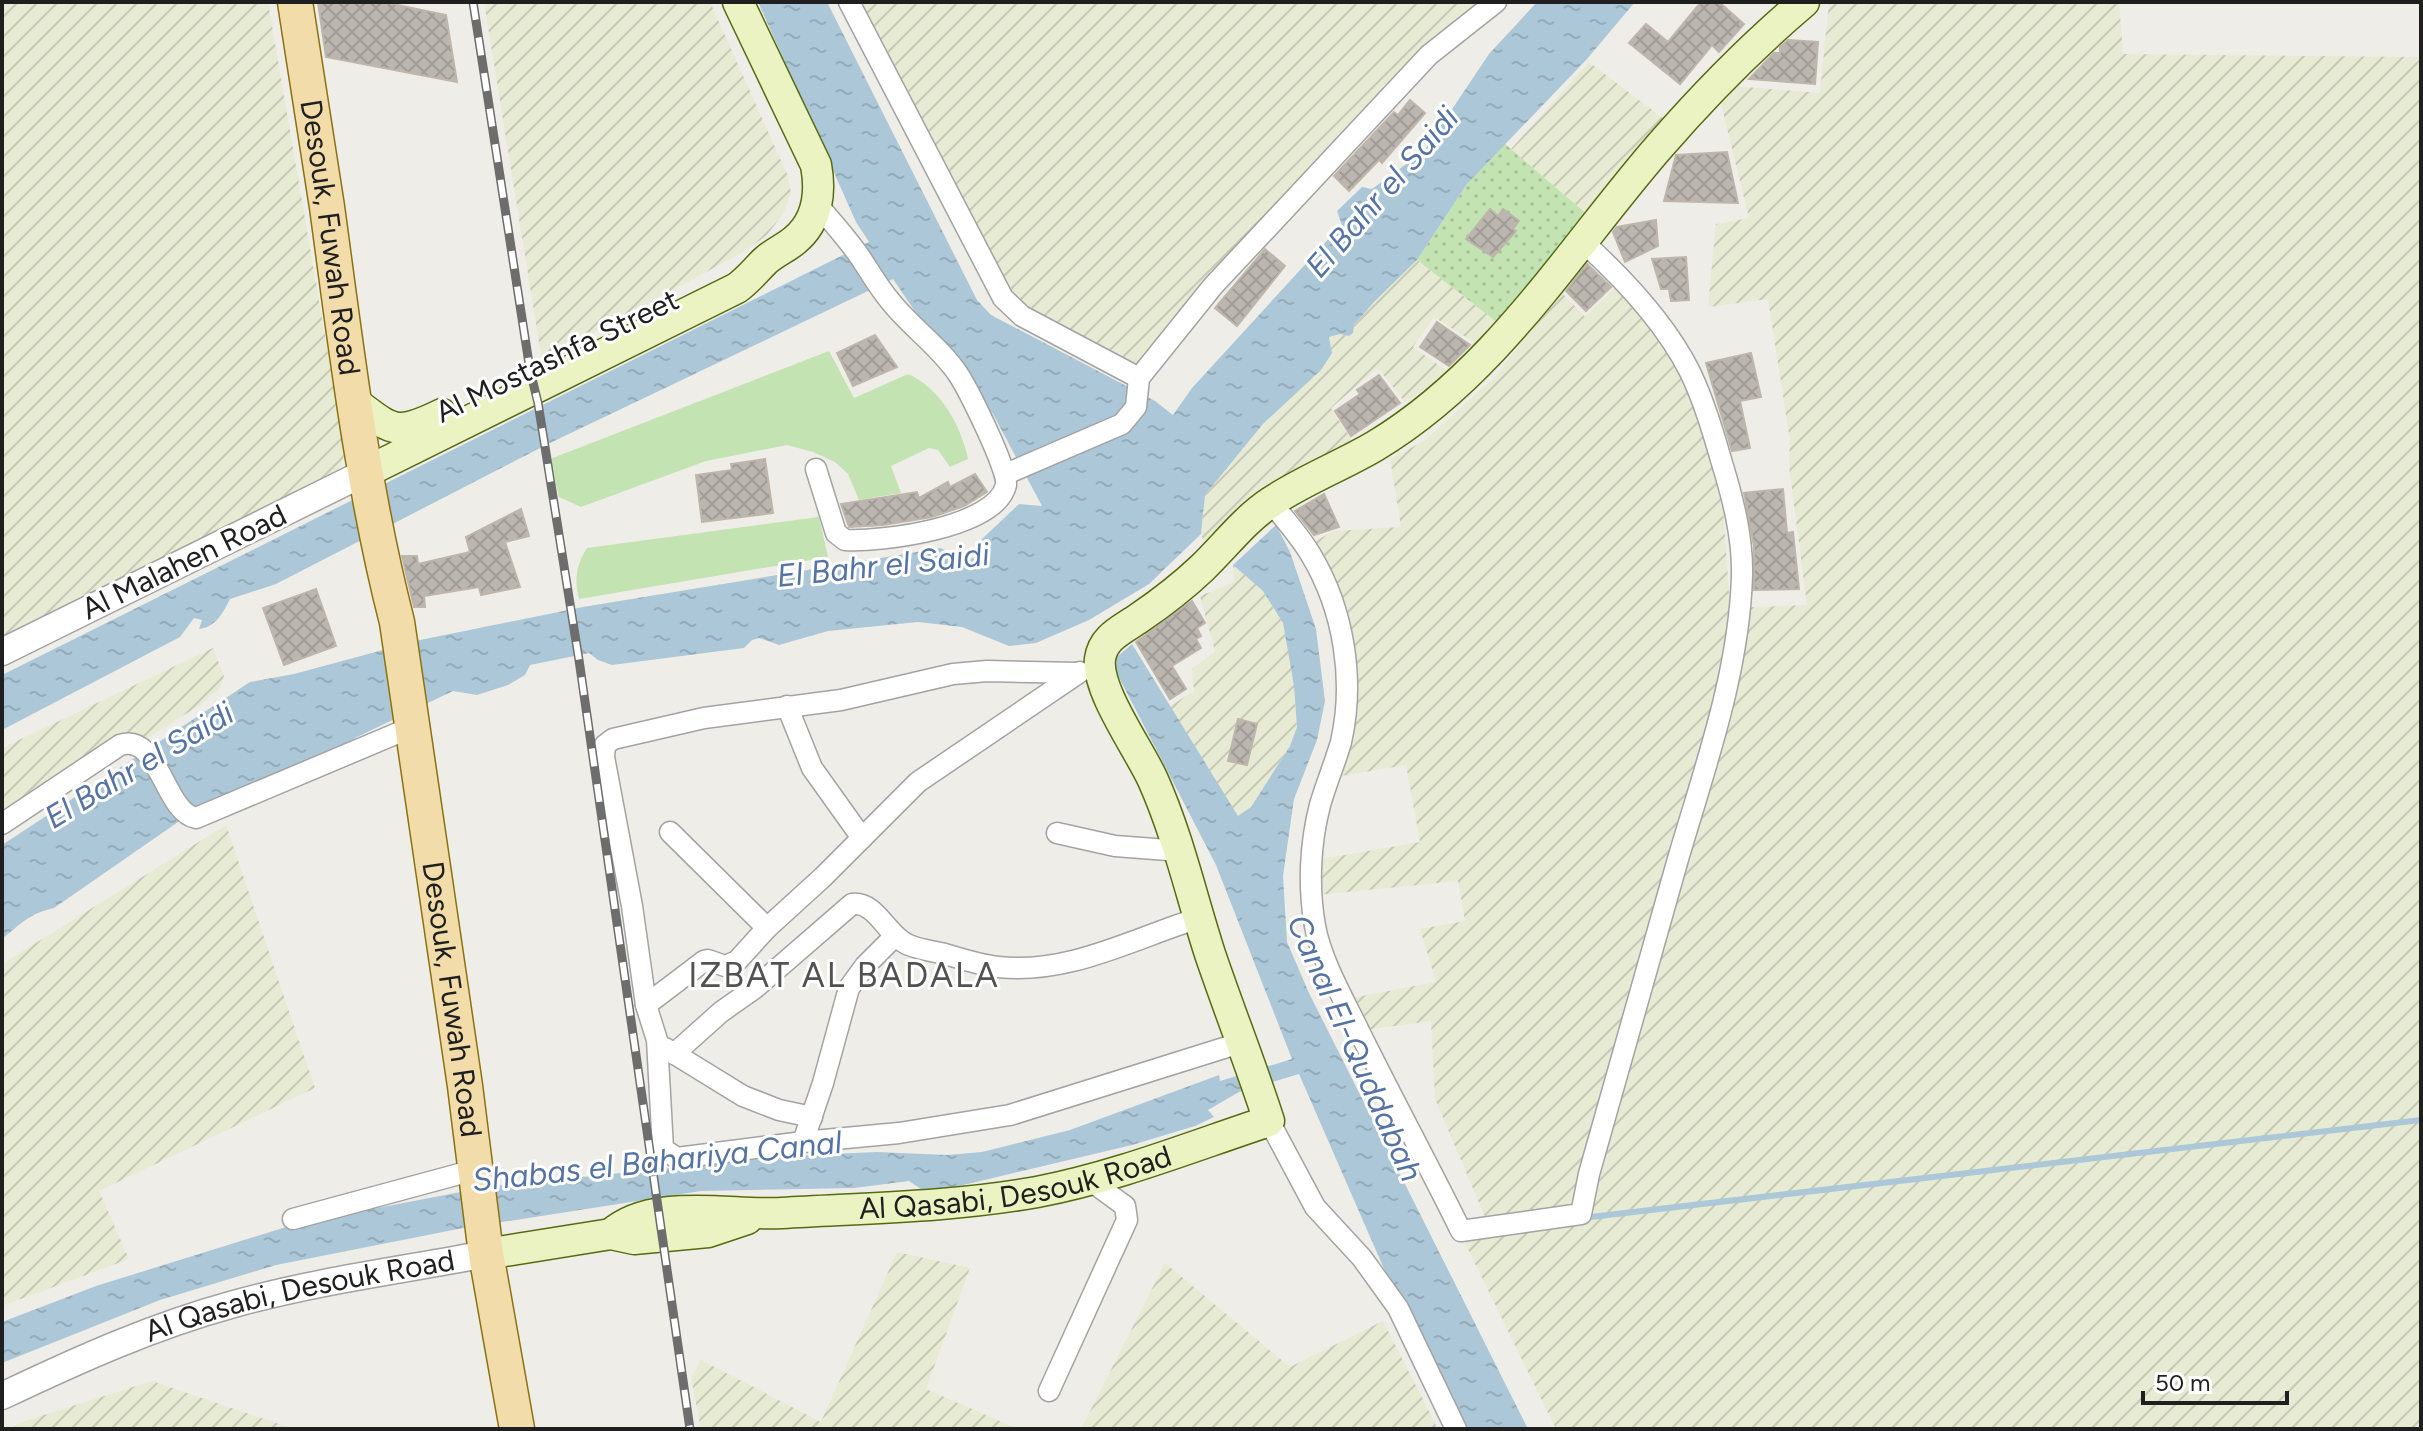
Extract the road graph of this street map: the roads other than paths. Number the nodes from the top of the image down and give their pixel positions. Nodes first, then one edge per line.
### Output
1 (295, 2) edge
2 (738, 2) edge
3 (849, 2) edge
4 (1496, 2) edge
5 (1804, 2) edge
6 (817, 204) junction
7 (1582, 241) junction
8 (1139, 378) junction
9 (353, 401) junction
10 (448, 420) junction
11 (816, 469) dead end
12 (366, 472) junction
13 (1006, 474) junction
14 (1263, 507) junction
15 (1107, 646) junction
16 (2, 652) edge
17 (787, 706) junction
18 (411, 720) junction
19 (2, 824) edge
20 (670, 832) dead end
21 (1057, 833) dead end
22 (862, 838) junction
23 (1181, 851) junction
24 (1199, 918) junction
25 (767, 928) junction
26 (895, 936) junction
27 (646, 1005) junction
28 (657, 1040) junction
29 (674, 1054) junction
30 (1250, 1063) junction
31 (812, 1117) junction
32 (1269, 1121) junction
33 (803, 1142) junction
34 (474, 1170) junction
35 (1088, 1179) junction
36 (293, 1219) dead end
37 (484, 1241) junction
38 (1049, 1391) dead end
39 (2, 1396) edge
40 (517, 1429) edge
41 (1456, 1429) edge

1 - 9 main road, Desouk, Fuwah Road
2 - 6 main road
3 - 8 street
4 - 8 street
5 - 7 main road
6 - 10 main road, Al Mostashfa Street
6 - 13 street
7 - 14 main road
7 - 14 street
8 - 13 street
9 - 10 main road, Al Mostashfa Street
9 - 12 main road, Desouk, Fuwah Road
10 - 12 main road, Al Mostashfa Street
11 - 13 street
12 - 16 street, Al Malahen Road
12 - 18 main road, Desouk, Fuwah Road
14 - 15 main road
15 - 17 street
15 - 22 street
15 - 23 main road
17 - 22 street
17 - 27 street
18 - 19 street
18 - 34 main road, Desouk, Fuwah Road
20 - 25 street
21 - 23 street
22 - 25 street
23 - 24 main road
24 - 26 street
24 - 30 main road
25 - 27 street
26 - 29 street
26 - 31 street
27 - 28 street
28 - 29 street
28 - 33 street
29 - 31 street
30 - 32 main road
30 - 33 street
31 - 33 street
32 - 35 main road, Al Qasabi, Desouk Road
32 - 41 street
34 - 36 street
34 - 37 main road, Desouk, Fuwah Road
35 - 37 main road, Al Qasabi, Desouk Road
35 - 38 street
37 - 39 street, Al Qasabi, Desouk Road
37 - 40 main road, Desouk, Fuwah Road

